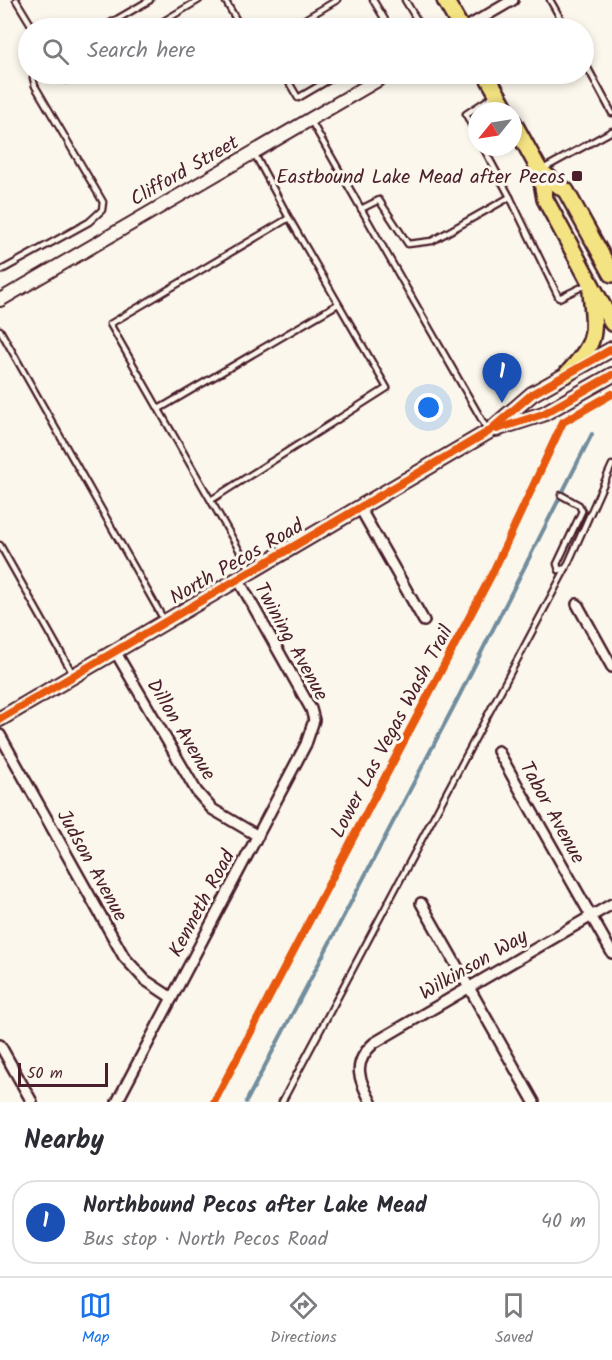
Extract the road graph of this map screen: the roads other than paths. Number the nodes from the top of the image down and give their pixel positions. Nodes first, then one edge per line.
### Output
1 (16, 0) edge
2 (150, 0) edge
3 (199, 0) edge
4 (225, 0) edge
5 (337, 0) edge
6 (373, 0) edge
7 (405, 0) edge
8 (445, 0) edge
9 (513, 0) edge
10 (550, 0) edge
11 (27, 18) edge
12 (119, 18) edge
13 (169, 18) edge
14 (235, 18) edge
15 (307, 18) edge
16 (384, 18) edge
17 (416, 18) edge
18 (457, 18) edge
19 (481, 18) edge
20 (560, 18) edge
21 (594, 80) edge
22 (34, 84) edge
23 (290, 84) edge
24 (322, 84) edge
25 (371, 84) edge
26 (492, 84) edge
27 (497, 93) junction
28 (484, 102) edge
29 (502, 102) edge
30 (612, 113) edge
31 (310, 119) junction
32 (612, 131) edge
33 (522, 138) edge
34 (253, 152) junction
35 (488, 156) edge
36 (540, 171) junction
37 (510, 197) junction
38 (362, 209) junction
39 (289, 218) junction
40 (0, 271) edge
41 (612, 274) edge
42 (590, 283) junction
43 (0, 300) edge
44 (338, 304) junction
45 (612, 323) edge
46 (0, 330) edge
47 (612, 349) edge
48 (567, 374) junction
49 (612, 375) edge
50 (159, 409) junction
51 (488, 432) junction
52 (612, 465) edge
53 (561, 495) dead end
54 (211, 501) junction
55 (360, 508) junction
56 (0, 545) edge
57 (566, 568) junction
58 (251, 571) junction
59 (238, 579) junction
60 (577, 604) dead end
61 (424, 621) dead end
62 (165, 622) junction
63 (115, 651) junction
64 (612, 667) edge
65 (74, 676) junction
66 (0, 719) edge
67 (314, 720) joint
68 (0, 735) edge
69 (498, 752) dead end
70 (258, 836) junction
71 (421, 903) dead end
72 (612, 904) edge
73 (591, 916) junction
74 (612, 953) edge
75 (469, 987) junction
76 (172, 998) junction
77 (0, 1045) edge
78 (32, 1102) edge
79 (117, 1102) edge
80 (282, 1102) edge
81 (372, 1102) edge
82 (534, 1102) edge

1 - 11 lane
2 - 12 lane
3 - 13 lane
4 - 14 lane
5 - 15 lane
6 - 16 lane
7 - 17 lane
8 - 18 main road
9 - 19 street
10 - 20 lane
21 - 30 lane
22 - 40 lane
23 - 24 lane
25 - 31 street, Clifford Street
26 - 27 main road
27 - 28 lane
27 - 29 main road
31 - 34 street, Clifford Street
31 - 38 lane
32 - 36 lane
33 - 36 main road
34 - 39 lane
34 - 43 street, Clifford Street
35 - 37 lane
36 - 41 main road
36 - 42 main road
37 - 38 lane
37 - 42 lane
38 - 51 lane
39 - 44 lane
39 - 50 lane
42 - 45 main road
42 - 48 main road
44 - 50 lane
44 - 54 lane
46 - 62 lane
47 - 48 main road, North Pecos Road
48 - 51 main road, North Pecos Road
49 - 51 main road, North Pecos Road
50 - 54 lane
51 - 55 main road, North Pecos Road
52 - 57 lane
53 - 57 lane
54 - 58 lane
55 - 58 main road, North Pecos Road
55 - 61 street
56 - 65 lane
57 - 80 lane
58 - 59 main road, North Pecos Road
59 - 62 main road, North Pecos Road
59 - 67 street, Twining Avenue
60 - 64 street
62 - 63 main road, North Pecos Road
63 - 65 main road, North Pecos Road
63 - 70 street, Dillon Avenue
65 - 66 main road, North Pecos Road
67 - 70 street, Kenneth Road
68 - 76 street, Judson Avenue
69 - 73 street, Tabor Avenue
70 - 76 street, Kenneth Road
71 - 75 street
72 - 73 street, Wilkinson Way
73 - 74 street, Tabor Avenue
73 - 75 street, Wilkinson Way
75 - 81 street, Wilkinson Way
75 - 82 street
76 - 79 street, Kenneth Road
77 - 78 street

